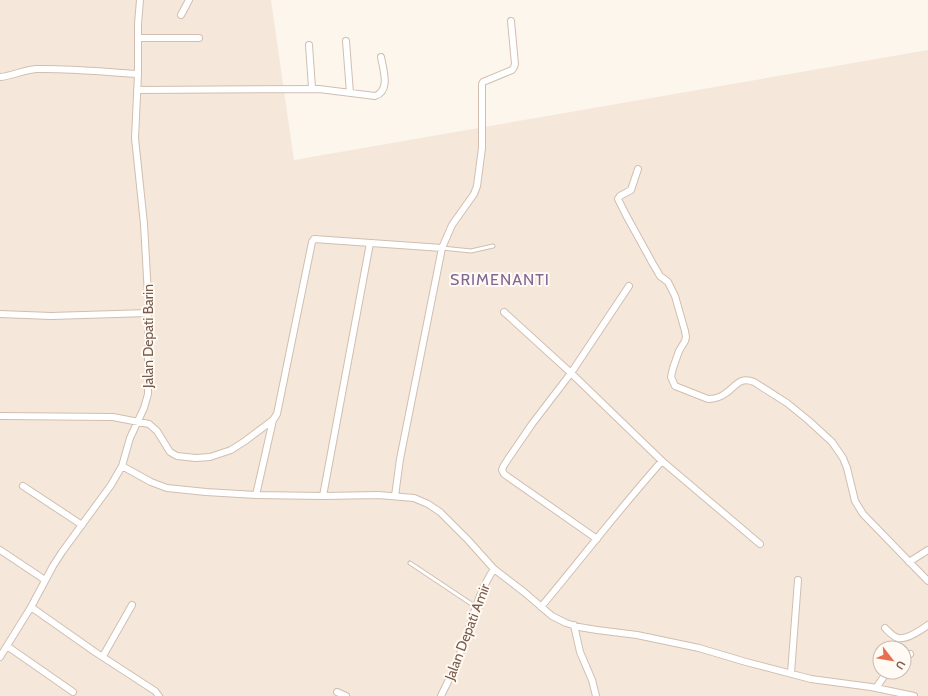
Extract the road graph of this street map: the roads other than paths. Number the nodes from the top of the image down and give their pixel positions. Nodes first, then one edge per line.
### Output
1 (140, 0) edge
2 (189, 0) edge
3 (181, 15) dead end
4 (511, 21) dead end
5 (138, 38) junction
6 (199, 38) dead end
7 (346, 41) dead end
8 (309, 45) dead end
9 (381, 57) dead end
10 (138, 74) junction
11 (0, 77) edge
12 (312, 88) junction
13 (137, 90) junction
14 (350, 93) junction
15 (638, 169) dead end
16 (370, 243) junction
17 (493, 246) dead end
18 (442, 248) junction
19 (629, 286) dead end
20 (504, 312) dead end
21 (148, 313) junction
22 (0, 314) edge
23 (571, 373) junction
24 (0, 416) edge
25 (273, 420) junction
26 (137, 422) junction
27 (662, 460) junction
28 (122, 466) junction
29 (23, 486) dead end
30 (256, 496) junction
31 (323, 496) junction
32 (395, 496) junction
33 (82, 525) junction
34 (597, 539) junction
35 (760, 544) dead end
36 (0, 550) edge
37 (928, 550) edge
38 (909, 562) junction
39 (410, 563) dead end
40 (494, 569) junction
41 (45, 580) junction
42 (798, 580) dead end
43 (928, 581) edge
44 (132, 605) dead end
45 (31, 607) junction
46 (541, 607) junction
47 (476, 608) junction
48 (928, 625) edge
49 (574, 626) junction
50 (885, 628) dead end
51 (7, 646) junction
52 (103, 656) junction
53 (0, 657) edge
54 (791, 673) junction
55 (881, 680) edge
56 (876, 688) junction
57 (73, 692) dead end
58 (337, 692) dead end
59 (159, 696) edge
60 (346, 696) edge
61 (441, 696) edge
62 (596, 696) edge
63 (914, 696) edge

1 - 5 street, Jalan Depati Barin
2 - 3 street
4 - 18 street
5 - 6 street
5 - 10 street, Jalan Depati Barin
7 - 14 street
8 - 12 street
9 - 14 street
10 - 11 street
10 - 13 street, Jalan Depati Barin
12 - 13 street
12 - 14 street
13 - 21 street, Jalan Depati Barin
15 - 38 street
16 - 18 street
16 - 25 street
16 - 31 street
17 - 18 lane
18 - 32 street
19 - 23 street
20 - 23 street
21 - 22 street
21 - 26 street, Jalan Depati Barin
23 - 27 street
23 - 34 street
24 - 26 street
25 - 26 street
25 - 30 street
26 - 28 street, Jalan Depati Barin
27 - 34 street
27 - 35 street
28 - 30 street
28 - 33 street, Jalan Depati Barin
29 - 33 street
30 - 31 street
31 - 32 street
32 - 40 street
33 - 41 street, Jalan Depati Barin
34 - 46 street
36 - 41 street
37 - 38 street
38 - 43 street
39 - 47 lane
40 - 46 street
40 - 47 street, Jalan Depati Amir
41 - 45 street, Jalan Depati Barin
42 - 54 street
44 - 52 street
45 - 51 street, Jalan Depati Barin
45 - 52 street
46 - 49 street
47 - 61 street, Jalan Depati Amir
48 - 50 street
49 - 54 street
49 - 62 street
51 - 53 street, Jalan Depati Barin
51 - 57 street
52 - 59 street
54 - 56 street
55 - 56 street
56 - 63 street
58 - 60 street

